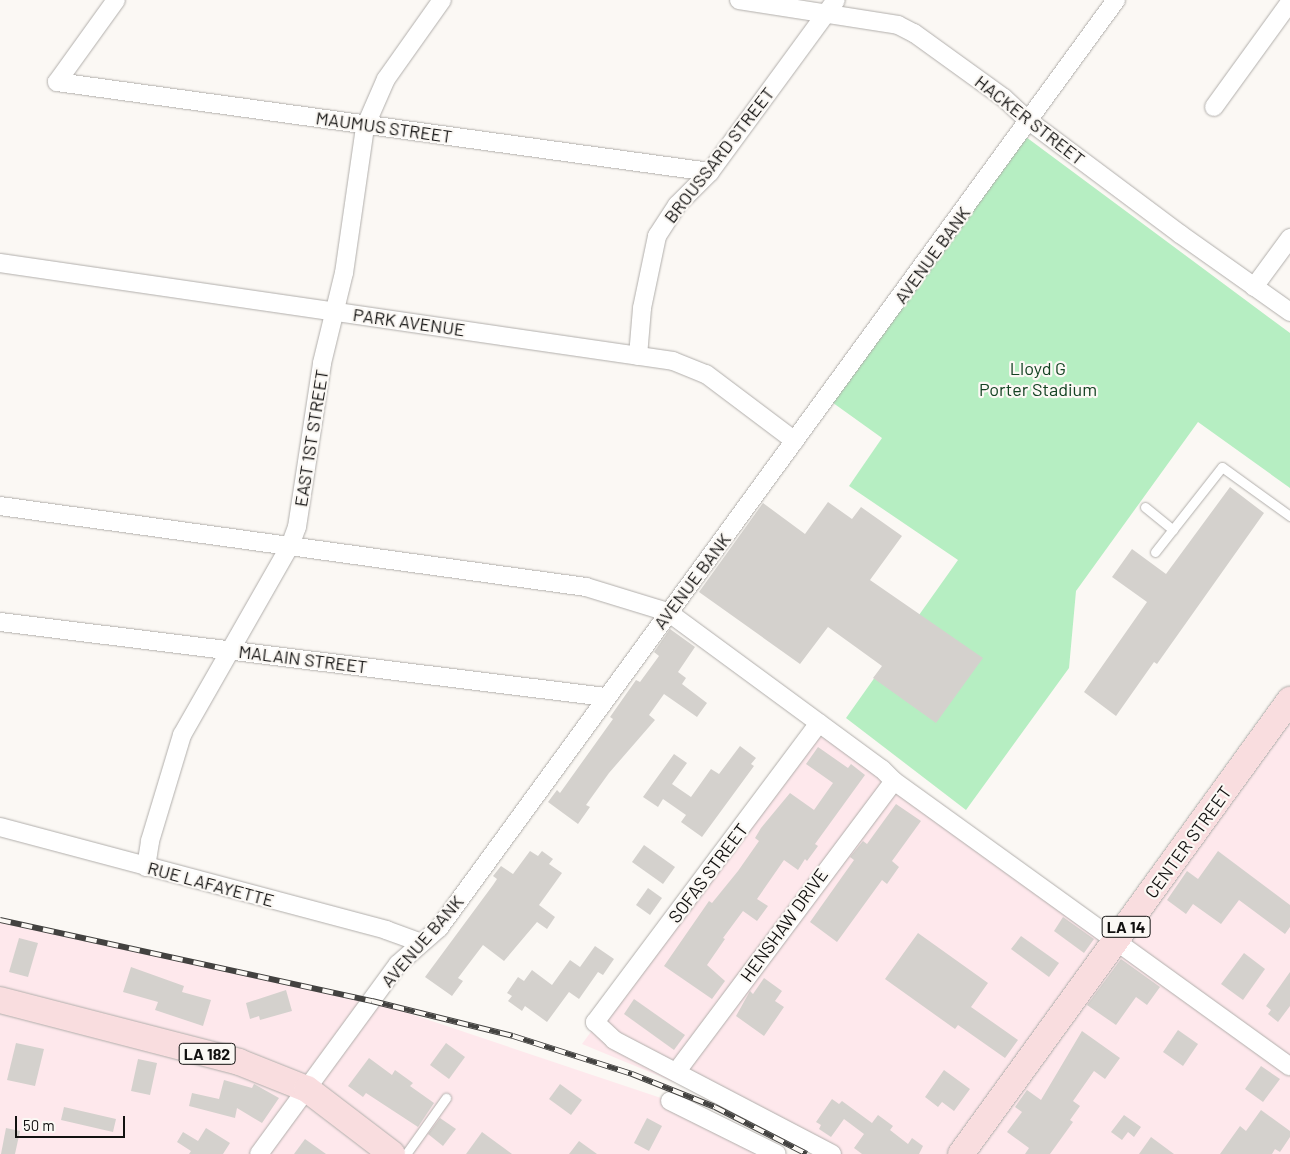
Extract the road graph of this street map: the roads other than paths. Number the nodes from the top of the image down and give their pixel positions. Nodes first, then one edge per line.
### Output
1 (116, 0) edge
2 (442, 0) edge
3 (739, 0) edge
4 (1116, 0) edge
5 (1290, 2) edge
6 (831, 6) edge
7 (1214, 107) dead end
8 (1029, 121) junction
9 (365, 127) junction
10 (710, 172) junction
11 (1290, 238) edge
12 (0, 263) edge
13 (1254, 287) junction
14 (334, 312) junction
15 (1290, 312) edge
16 (638, 356) junction
17 (795, 441) junction
18 (0, 506) edge
19 (1145, 507) dead end
20 (1290, 516) edge
21 (1173, 530) junction
22 (290, 546) junction
23 (1155, 552) dead end
24 (668, 612) junction
25 (0, 622) edge
26 (229, 650) junction
27 (606, 697) junction
28 (1290, 700) edge
29 (819, 723) junction
30 (894, 781) junction
31 (0, 827) edge
32 (146, 867) junction
33 (1117, 939) junction
34 (421, 943) junction
35 (0, 1000) edge
36 (1290, 1067) edge
37 (677, 1072) junction
38 (307, 1089) junction
39 (446, 1098) dead end
40 (670, 1101) dead end
41 (258, 1154) edge
42 (392, 1154) edge
43 (406, 1154) edge
44 (777, 1154) edge
45 (832, 1154) edge
46 (962, 1154) edge

1 - 9 street, MAUMUS STREET
2 - 9 street, EAST 1ST STREET
3 - 6 street, HACKER STREET
4 - 8 street, AVENUE BANK
5 - 7 street
6 - 8 street, HACKER STREET
6 - 10 street, BROUSSARD STREET
8 - 13 street, HACKER STREET
8 - 17 street, AVENUE BANK
9 - 10 street, MAUMUS STREET
9 - 14 street, EAST 1ST STREET
10 - 16 street, BROUSSARD STREET
11 - 13 street
12 - 14 street, PARK AVENUE
13 - 15 street, HACKER STREET
14 - 16 street, PARK AVENUE
14 - 22 street, EAST 1ST STREET
16 - 17 street, PARK AVENUE
17 - 24 street, AVENUE BANK
18 - 22 street
19 - 21 lane
20 - 21 lane
21 - 23 lane
22 - 24 street
22 - 26 street, EAST 1ST STREET
24 - 27 street, AVENUE BANK
24 - 29 street
25 - 26 street, MALAIN STREET
26 - 27 street, MALAIN STREET
26 - 32 street, EAST 1ST STREET
27 - 34 street, AVENUE BANK
28 - 33 main road, CENTER STREET / LA 14
29 - 30 street
29 - 37 street, SOFAS STREET
30 - 33 street
30 - 37 street, HENSHAW DRIVE
31 - 32 street, RUE LAFAYETTE
32 - 34 street, RUE LAFAYETTE
33 - 36 street
33 - 46 main road, CENTER STREET / LA 14
34 - 38 street, AVENUE BANK
35 - 38 main road, LA 182
37 - 45 street
38 - 41 street, AVENUE BANK
38 - 42 main road, LA 182
39 - 43 lane
40 - 44 street

